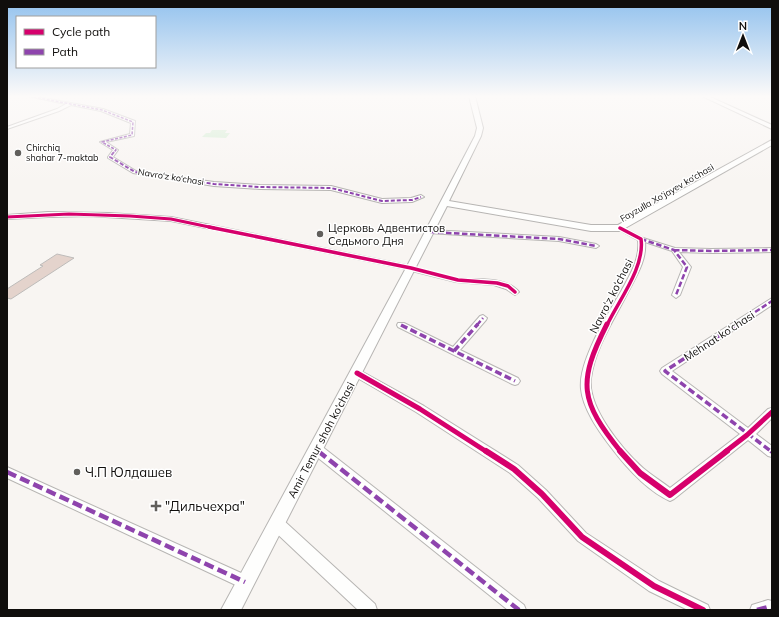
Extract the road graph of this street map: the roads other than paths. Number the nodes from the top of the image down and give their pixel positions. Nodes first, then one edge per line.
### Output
1 (132, 125) edge
2 (478, 125) edge
3 (772, 142) edge
4 (421, 197) dead end
5 (444, 203) junction
6 (7, 217) edge
7 (620, 228) junction
8 (430, 232) junction
9 (641, 239) junction
10 (596, 246) dead end
11 (674, 250) junction
12 (772, 250) edge
13 (411, 268) junction
14 (515, 292) dead end
15 (676, 295) dead end
16 (772, 301) edge
17 (483, 318) dead end
18 (401, 325) dead end
19 (454, 351) junction
20 (357, 373) junction
21 (515, 381) dead end
22 (772, 412) edge
23 (747, 434) junction
24 (316, 449) junction
25 (772, 452) edge
26 (7, 472) edge
27 (277, 524) junction
28 (245, 582) junction
29 (772, 608) edge
30 (230, 610) edge
31 (369, 610) edge
32 (518, 610) edge
33 (703, 610) edge
34 (757, 610) edge

1 - 4 street, Navro‘z ko‘chasi
2 - 5 main road, Amir Temur shoh ko‘chasi
3 - 7 main road, Fayzulla Xo‘jayev ko‘chasi
5 - 7 main road, Fayzulla Xo‘jayev ko‘chasi
5 - 8 main road, Amir Temur shoh ko‘chasi
6 - 13 street
7 - 9 street
8 - 10 street
8 - 13 main road, Amir Temur shoh ko‘chasi
9 - 11 street
9 - 23 street, Navro‘z ko‘chasi
11 - 12 street
11 - 15 street
13 - 14 street
13 - 20 main road, Amir Temur shoh ko‘chasi
16 - 23 street, Mehnat ko‘chasi
17 - 19 street
18 - 19 street
19 - 21 street
20 - 24 main road, Amir Temur shoh ko‘chasi
20 - 33 street
22 - 23 street
23 - 25 street
24 - 27 main road, Amir Temur shoh ko‘chasi
24 - 32 street
26 - 28 street
27 - 28 main road, Amir Temur shoh ko‘chasi
27 - 31 street
28 - 30 main road, Amir Temur shoh ko‘chasi
29 - 34 street

